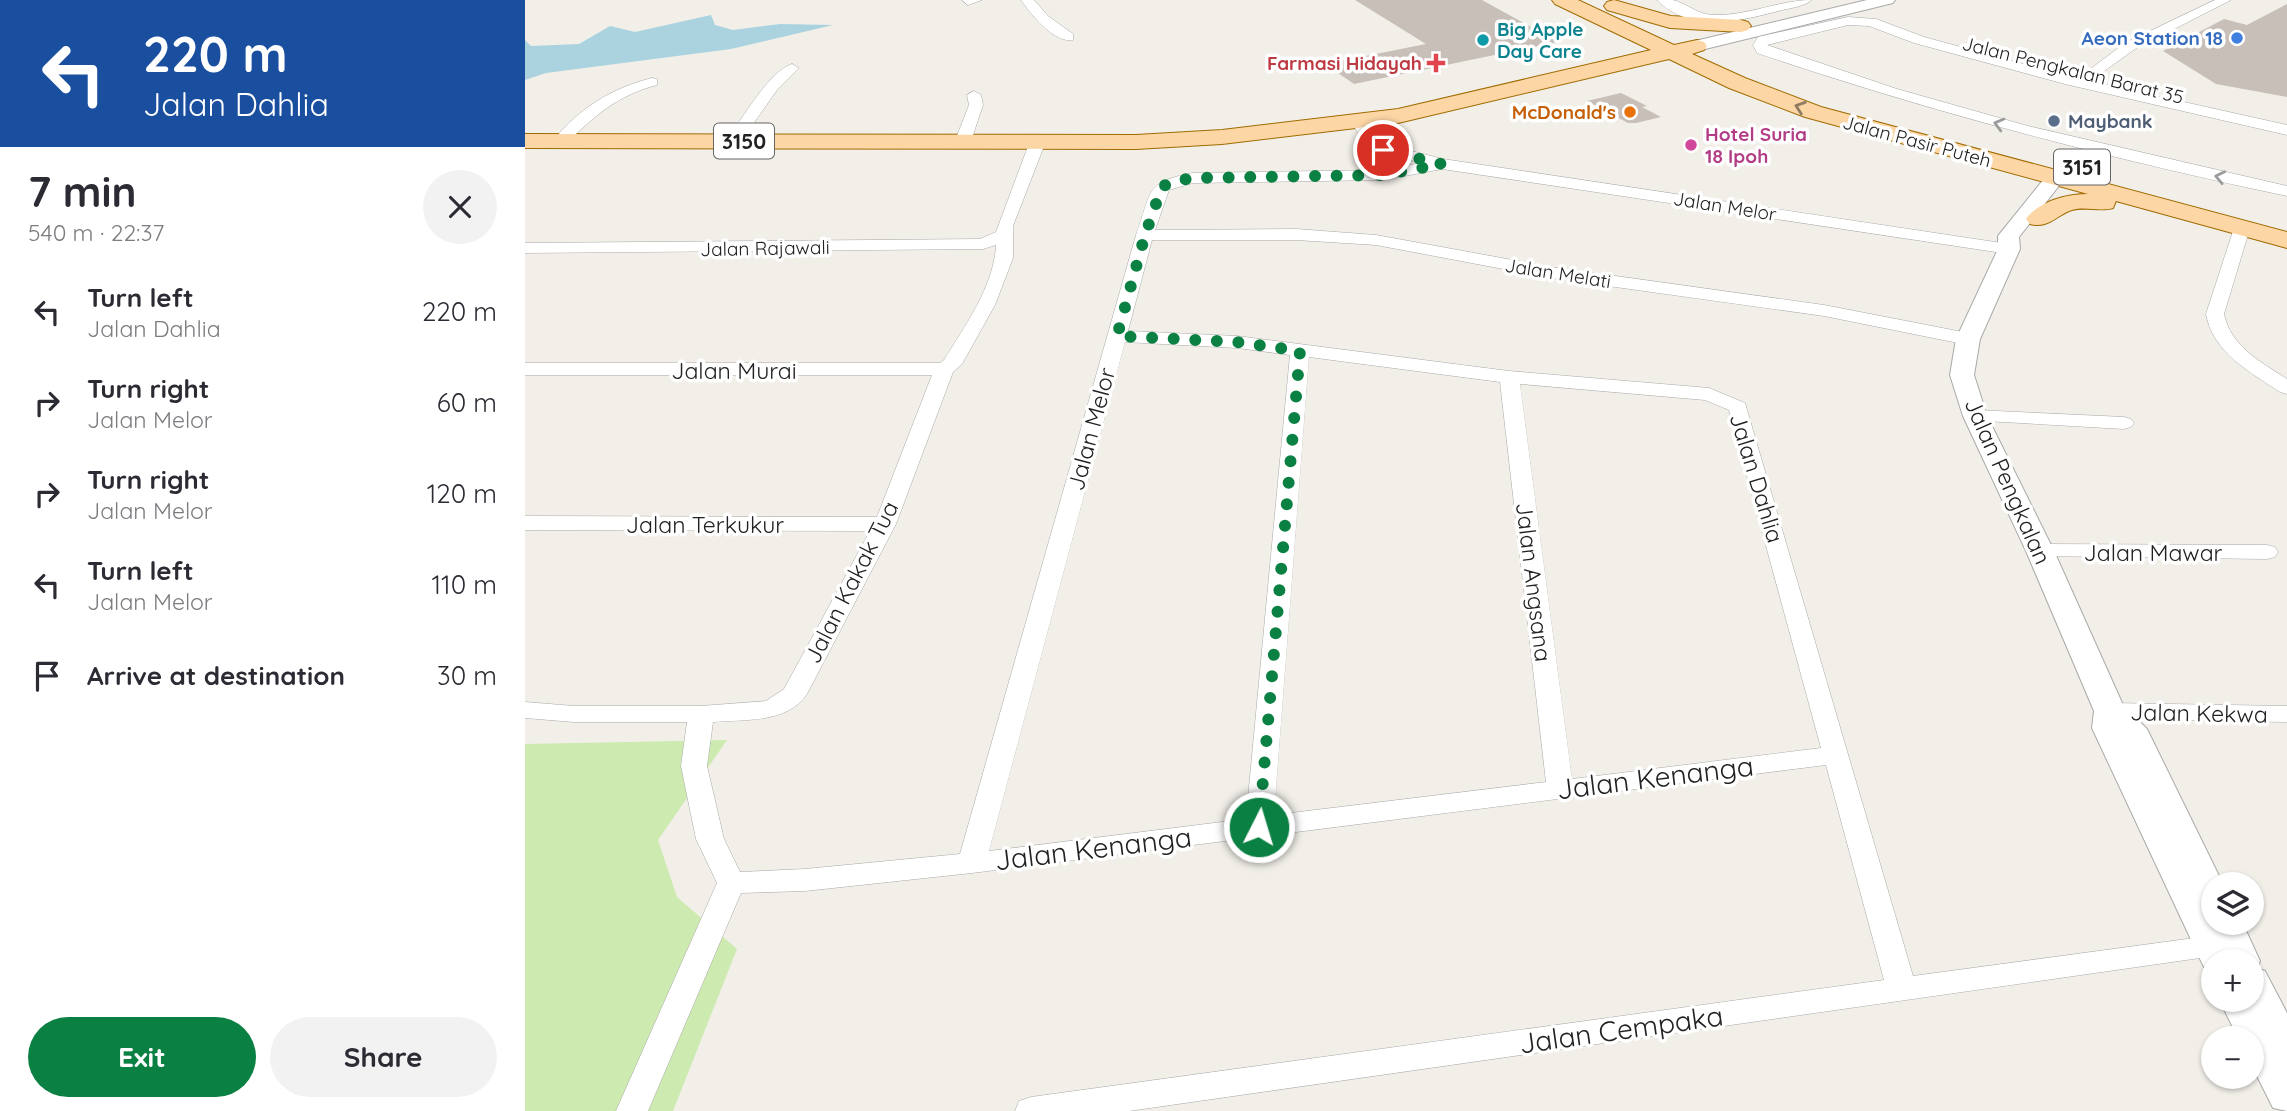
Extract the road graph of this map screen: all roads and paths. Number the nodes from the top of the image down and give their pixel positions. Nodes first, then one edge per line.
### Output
1 (976, 0) edge
2 (1027, 0) edge
3 (1562, 0) edge
4 (1663, 0) edge
5 (1805, 0) edge
6 (1887, 0) edge
7 (968, 1) edge
8 (2223, 1) edge
9 (1860, 3) edge
10 (1596, 5) edge
11 (1742, 30) junction
12 (1068, 37) dead end
13 (1926, 37) junction
14 (1677, 46) junction
15 (1594, 65) junction
16 (792, 68) dead end
17 (1743, 69) junction
18 (2088, 76) junction
19 (652, 82) dead end
20 (974, 95) dead end
21 (2228, 113) junction
22 (1878, 114) junction
23 (1362, 118) junction
24 (2287, 120) edge
25 (2287, 130) edge
26 (525, 141) edge
27 (561, 141) junction
28 (734, 141) junction
29 (963, 141) junction
30 (1038, 141) junction
31 (2000, 163) junction
32 (1442, 164) junction
33 (2063, 179) junction
34 (2287, 191) edge
35 (2039, 208) junction
36 (2177, 212) junction
37 (2287, 223) edge
38 (2242, 228) junction
39 (1003, 235) junction
40 (1145, 235) junction
41 (2287, 240) edge
42 (525, 248) edge
43 (2009, 249) junction
44 (1117, 336) junction
45 (1968, 339) junction
46 (1300, 351) junction
47 (525, 369) edge
48 (944, 369) junction
49 (1509, 377) junction
50 (2287, 388) edge
51 (1975, 416) junction
52 (2124, 423) dead end
53 (525, 523) edge
54 (885, 524) junction
55 (2040, 551) junction
56 (2266, 552) dead end
57 (525, 710) edge
58 (2110, 711) junction
59 (701, 714) junction
60 (2287, 714) edge
61 (1837, 755) junction
62 (1560, 788) junction
63 (1259, 827) junction
64 (972, 863) junction
65 (2201, 875) edge
66 (731, 883) junction
67 (2226, 947) edge
68 (1902, 990) junction
69 (2264, 1005) edge
70 (2245, 1012) edge
71 (2287, 1052) edge
72 (2287, 1096) edge
73 (632, 1111) edge
74 (1031, 1111) edge

1 - 7 street
2 - 12 street
3 - 10 main road, Jalan Pasir Puteh / 3151
4 - 5 street
6 - 9 street
8 - 18 street
9 - 11 street
9 - 13 street, Jalan Pengkalan Barat 35
10 - 11 main road
10 - 14 main road, Jalan Pasir Puteh / 3151
10 - 15 main road
11 - 14 street
11 - 17 main road
13 - 18 street, Jalan Pengkalan Barat 35
13 - 21 street
34 -> 13 street
14 - 15 main road, 3150
14 - 17 main road, Jalan Pasir Puteh / 3151
15 - 17 main road
15 - 23 main road, 3150
16 - 28 street
17 - 22 main road, Jalan Pasir Puteh / 3151
31 -> 17 main road, Jalan Pasir Puteh / 3151
18 - 21 street, Jalan Pengkalan Barat 35
19 - 27 street
20 - 29 street
21 - 24 street, Jalan Pengkalan Barat 35
21 - 25 street
22 - 33 main road
22 - 37 main road, Jalan Pasir Puteh / 3151
23 - 30 main road, 3150
23 - 32 street, Jalan Melor
26 - 27 main road, 3150
27 - 28 main road, 3150
28 - 29 main road, 3150
29 - 30 main road, 3150
30 - 39 street, Jalan Kakak Tua
31 - 33 main road, Jalan Pasir Puteh / 3151
31 - 35 main road
32 - 40 street, Jalan Melor
32 - 43 street, Jalan Melor
33 - 35 street, Jalan Pengkalan
33 - 36 main road, Jalan Pasir Puteh / 3151
33 - 37 main road
35 - 36 main road
35 - 43 street, Jalan Pengkalan
36 - 38 main road, Jalan Pasir Puteh / 3151
38 - 41 main road, Jalan Pasir Puteh / 3151
38 - 50 street
39 - 42 street, Jalan Rajawali
39 - 48 street, Jalan Kakak Tua
40 - 44 street, Jalan Melor
40 - 45 street, Jalan Melati
43 - 45 street, Jalan Pengkalan
44 - 46 street, Jalan Dahlia
44 - 64 street, Jalan Melor
45 - 51 street, Jalan Pengkalan
46 - 49 street, Jalan Dahlia
46 - 63 street
47 - 48 street, Jalan Murai
48 - 54 street, Jalan Kakak Tua
49 - 61 street, Jalan Dahlia
49 - 62 street, Jalan Angsana
51 - 52 street
51 - 55 street, Jalan Pengkalan
53 - 54 street, Jalan Terkukur
54 - 59 street, Jalan Kakak Tua
55 - 56 street, Jalan Mawar
55 - 58 street, Jalan Pengkalan
57 - 59 street, Jalan Kakak Tua
58 - 60 street, Jalan Kekwa
58 - 65 street, Jalan Pengkalan
58 - 67 street, Jalan Pengkalan
59 - 66 street
61 - 62 street, Jalan Kenanga
61 - 68 street, Jalan Dahlia
62 - 63 street, Jalan Kenanga
63 - 64 street, Jalan Kenanga
64 - 66 street, Jalan Kenanga
66 - 73 street
67 - 68 street, Jalan Cempaka
68 - 74 street, Jalan Cempaka
69 - 71 street
70 - 72 street

